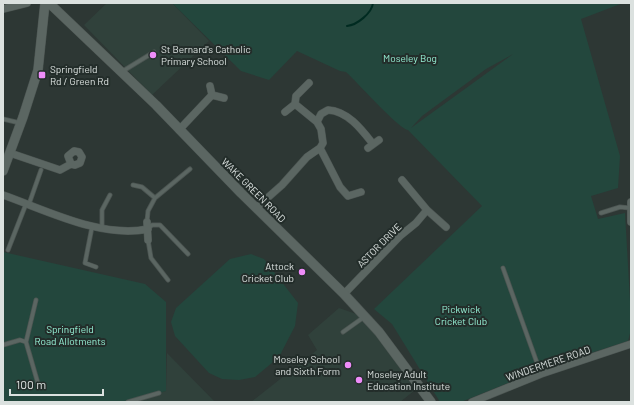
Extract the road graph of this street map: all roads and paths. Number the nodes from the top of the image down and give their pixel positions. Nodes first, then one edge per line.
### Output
1 (27, 3) edge
2 (45, 3) edge
3 (49, 3) edge
4 (3, 9) edge
5 (154, 52) dead end
6 (122, 72) junction
7 (309, 83) dead end
8 (210, 86) dead end
9 (212, 95) junction
10 (224, 98) dead end
11 (295, 104) junction
12 (285, 112) dead end
13 (3, 119) edge
14 (317, 122) junction
15 (21, 124) junction
16 (179, 130) junction
17 (373, 144) dead end
18 (320, 148) junction
19 (10, 154) junction
20 (71, 164) dead end
21 (190, 168) dead end
22 (41, 170) dead end
23 (3, 171) edge
24 (402, 180) dead end
25 (133, 185) dead end
26 (361, 192) dead end
27 (3, 195) edge
28 (110, 195) dead end
29 (154, 198) junction
30 (28, 203) junction
31 (630, 205) edge
32 (256, 208) junction
33 (427, 210) junction
34 (601, 213) dead end
35 (631, 222) edge
36 (147, 225) junction
37 (92, 227) junction
38 (446, 227) dead end
39 (102, 228) junction
40 (148, 240) joint
41 (8, 250) dead end
42 (188, 254) dead end
43 (96, 267) dead end
44 (503, 268) dead end
45 (168, 280) dead end
46 (344, 294) junction
47 (36, 300) dead end
48 (364, 316) junction
49 (343, 332) dead end
50 (26, 342) junction
51 (631, 344) edge
52 (3, 345) edge
53 (541, 374) junction
54 (40, 387) dead end
55 (159, 393) dead end
56 (128, 402) edge
57 (431, 402) edge
58 (472, 402) edge

1 - 4 street
2 - 15 street
3 - 6 street, WAKE GREEN ROAD
5 - 6 lane
6 - 16 street, WAKE GREEN ROAD
7 - 11 street
8 - 9 street
9 - 10 street
9 - 16 street
11 - 12 street
11 - 14 street
13 - 15 lane
14 - 17 street
14 - 18 street
15 - 19 street
16 - 32 street, WAKE GREEN ROAD
18 - 26 street
18 - 32 street
19 - 20 street
19 - 23 street
21 - 29 lane
22 - 30 lane
24 - 33 street
25 - 29 lane
27 - 30 street
28 - 39 lane
29 - 36 lane
30 - 37 street
30 - 41 lane
31 - 34 lane
31 - 35 street
32 - 46 street, WAKE GREEN ROAD
33 - 38 street
33 - 46 street, ASTOR DRIVE
36 - 39 street
36 - 40 street
36 - 42 lane
37 - 39 street
37 - 43 lane
40 - 45 lane
44 - 53 lane
46 - 48 street, WAKE GREEN ROAD
47 - 50 lane
48 - 49 lane
48 - 57 street, WAKE GREEN ROAD
50 - 52 lane
50 - 54 lane
51 - 53 street, WINDERMERE ROAD
53 - 58 street, WINDERMERE ROAD
55 - 56 lane

